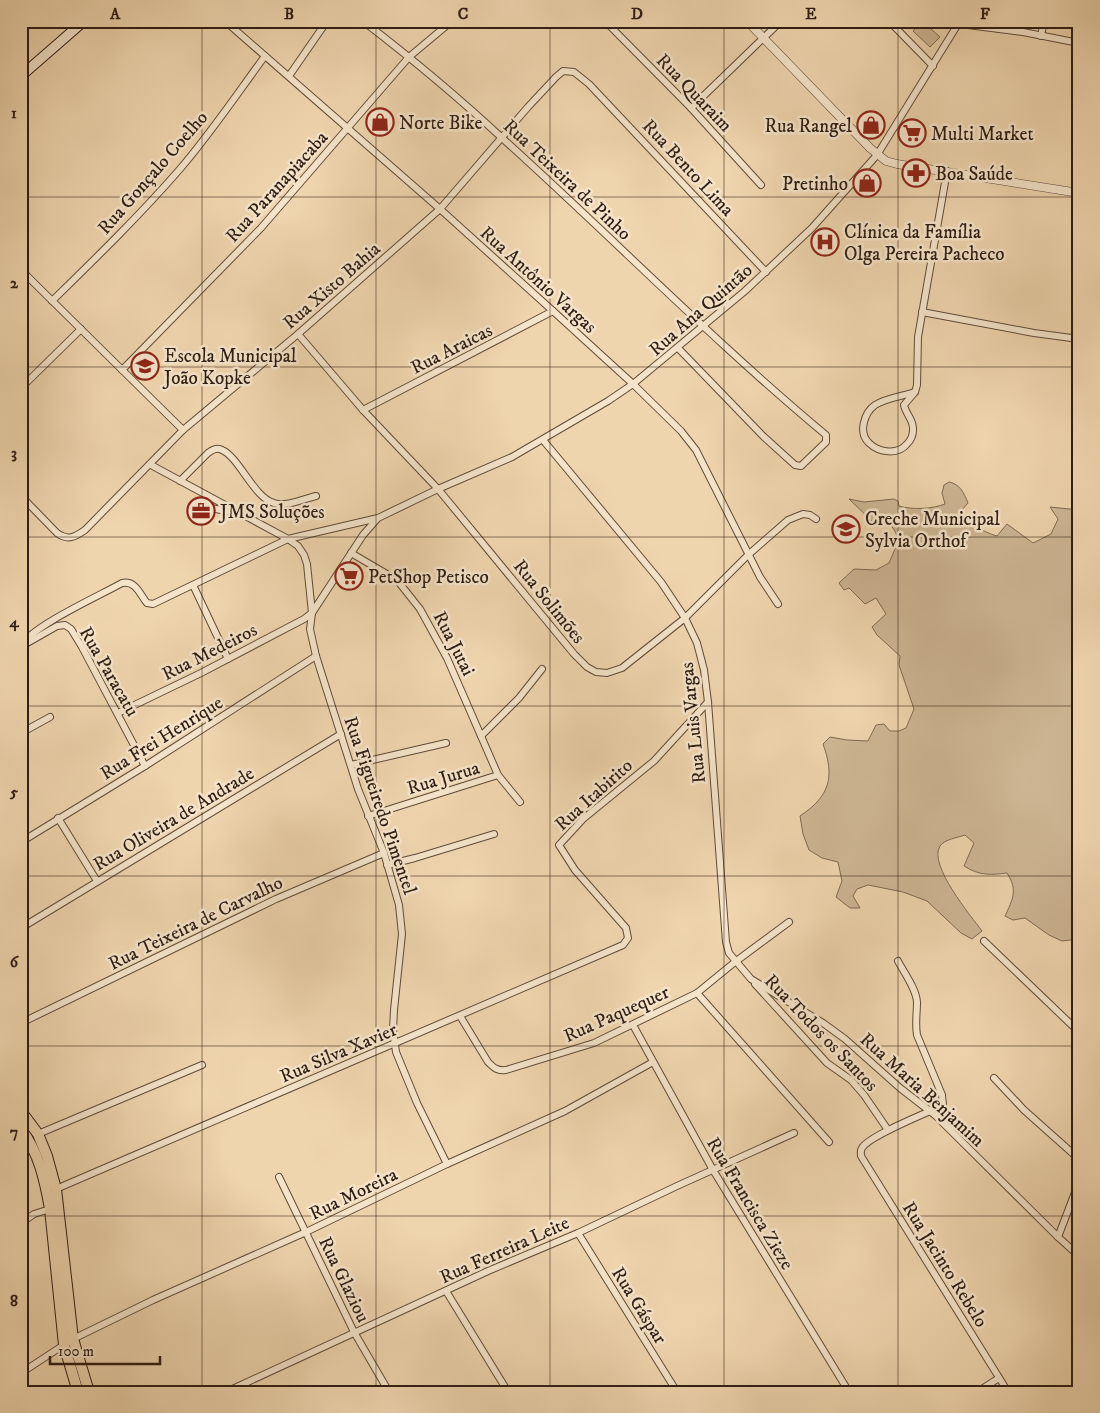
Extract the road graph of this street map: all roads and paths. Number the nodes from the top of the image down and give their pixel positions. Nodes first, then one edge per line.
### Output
1 (84, 21) edge
2 (225, 21) edge
3 (327, 21) edge
4 (363, 21) edge
5 (452, 21) edge
6 (605, 21) edge
7 (747, 21) edge
8 (781, 21) edge
9 (889, 21) edge
10 (937, 21) edge
11 (1044, 21) edge
12 (958, 24) junction
13 (1041, 36) junction
14 (764, 38) junction
15 (1079, 43) edge
16 (265, 56) junction
17 (409, 57) junction
18 (21, 65) edge
19 (933, 66) junction
20 (31, 68) junction
21 (21, 76) edge
22 (289, 76) junction
23 (589, 84) joint
24 (691, 108) junction
25 (348, 128) junction
26 (502, 137) junction
27 (877, 155) junction
28 (947, 172) junction
29 (761, 185) dead end
30 (1079, 192) edge
31 (440, 209) junction
32 (21, 270) edge
33 (766, 272) junction
34 (52, 301) junction
35 (553, 311) junction
36 (922, 312) junction
37 (703, 325) junction
38 (81, 329) junction
39 (298, 334) junction
40 (1079, 339) edge
41 (678, 348) junction
42 (122, 370) junction
43 (633, 384) junction
44 (21, 388) edge
45 (915, 392) junction
46 (363, 410) junction
47 (183, 430) junction
48 (543, 440) junction
49 (151, 465) junction
50 (180, 481) junction
51 (438, 489) junction
52 (21, 496) edge
53 (316, 496) dead end
54 (205, 507) dead end
55 (240, 514) junction
56 (378, 518) junction
57 (816, 519) dead end
58 (288, 539) junction
59 (351, 553) junction
60 (748, 555) junction
61 (193, 585) junction
62 (778, 604) dead end
63 (312, 613) junction
64 (685, 618) junction
65 (21, 647) edge
66 (316, 656) junction
67 (228, 659) junction
68 (542, 669) dead end
69 (708, 702) junction
70 (118, 713) junction
71 (50, 718) dead end
72 (21, 733) edge
73 (341, 734) junction
74 (481, 736) junction
75 (446, 742) dead end
76 (351, 765) junction
77 (145, 766) junction
78 (498, 775) junction
79 (520, 802) dead end
80 (368, 816) junction
81 (58, 818) junction
82 (494, 834) dead end
83 (21, 842) edge
84 (384, 853) junction
85 (387, 865) junction
86 (97, 881) junction
87 (789, 922) dead end
88 (21, 928) edge
89 (628, 938) joint
90 (984, 941) dead end
91 (898, 961) dead end
92 (735, 962) junction
93 (751, 979) junction
94 (697, 993) junction
95 (460, 1016) junction
96 (21, 1023) edge
97 (633, 1025) junction
98 (1079, 1032) edge
99 (394, 1044) junction
100 (653, 1062) junction
101 (202, 1065) dead end
102 (994, 1078) dead end
103 (21, 1111) edge
104 (933, 1113) junction
105 (21, 1129) edge
106 (888, 1130) junction
107 (794, 1133) dead end
108 (38, 1134) junction
109 (830, 1142) dead end
110 (1079, 1159) edge
111 (447, 1164) junction
112 (713, 1170) junction
113 (279, 1177) dead end
114 (1079, 1182) edge
115 (56, 1189) junction
116 (50, 1209) junction
117 (21, 1223) edge
118 (306, 1232) junction
119 (578, 1233) junction
120 (1058, 1237) junction
121 (1079, 1256) edge
122 (446, 1291) junction
123 (354, 1332) junction
124 (73, 1339) junction
125 (64, 1345) junction
126 (21, 1373) edge
127 (999, 1378) junction
128 (78, 1392) edge
129 (89, 1392) edge
130 (226, 1392) edge
131 (389, 1392) edge
132 (508, 1392) edge
133 (677, 1392) edge
134 (849, 1392) edge
135 (977, 1392) edge
136 (1008, 1392) edge

1 - 20 main road
2 - 16 street, Rua Antônio Vargas
3 - 22 street
4 - 17 street, Rua Teixeira de Pinho
5 - 17 street, Rua Paranapiacaba
6 - 24 street, Rua Quaraim
7 - 14 street
8 - 14 street
9 - 19 street
10 - 12 street
11 - 13 street
12 - 13 street
12 - 19 street, Rua Ana Quintão
13 - 15 street
14 - 24 street
14 - 27 street
16 - 22 street, Rua Antônio Vargas
16 - 34 street, Rua Gonçalo Coelho
17 - 25 street, Rua Paranapiacaba
17 - 26 street, Rua Teixeira de Pinho
18 - 20 main road
19 - 27 street, Rua Ana Quintão
20 - 21 main road
22 - 25 street, Rua Antônio Vargas
23 - 26 street, Rua Xisto Bahia
23 - 33 street, Rua Bento Lima
24 - 29 street, Rua Quaraim
25 - 31 street, Rua Antônio Vargas
25 - 42 street, Rua Paranapiacaba
26 - 31 street, Rua Xisto Bahia
26 - 37 street, Rua Teixeira de Pinho
27 - 28 street
27 - 33 street, Rua Ana Quintão
28 - 30 street
28 - 36 street
31 - 35 street, Rua Antônio Vargas
31 - 39 street, Rua Xisto Bahia
32 - 34 street
33 - 37 street, Rua Ana Quintão
34 - 38 street
35 - 43 street, Rua Antônio Vargas
35 - 46 street, Rua Araicas
36 - 40 street
36 - 45 street
37 - 41 street, Rua Ana Quintão
37 - 41 street, Rua Teixeira de Pinho
38 - 42 street
38 - 44 street
39 - 46 street, Rua Solimões
39 - 47 street, Rua Xisto Bahia
41 - 43 street, Rua Ana Quintão
42 - 47 street
43 - 48 street, Rua Ana Quintão
43 - 60 street, Rua Antônio Vargas
45 - 45 street
46 - 51 street, Rua Solimões
47 - 49 street, Rua Xisto Bahia
48 - 51 street, Rua Ana Quintão
48 - 64 street, Rua Luis Vargas
49 - 50 street, Rua Figueiredo Pimentel
49 - 52 street, Rua Xisto Bahia
50 - 53 street
50 - 55 street, Rua Figueiredo Pimentel
51 - 56 street, Rua Ana Quintão
51 - 64 street, Rua Solimões
54 - 55 street, Rua Figueiredo Pimentel
55 - 58 street, Rua Figueiredo Pimentel
56 - 58 street
56 - 59 street
57 - 60 street, Rua Solimões
58 - 61 street
58 - 63 street, Rua Figueiredo Pimentel
59 - 63 street
59 - 74 street, Rua Jutai
60 - 62 street, Rua Antônio Vargas
60 - 64 street, Rua Solimões
61 - 65 street, Rua Paracatu
61 - 67 street
63 - 66 street, Rua Figueiredo Pimentel
63 - 67 street, Rua Medeiros
64 - 69 street, Rua Luis Vargas
65 - 70 street, Rua Paracatu
66 - 73 street, Rua Figueiredo Pimentel
66 - 77 street, Rua Frei Henrique
67 - 70 street, Rua Medeiros
68 - 74 street
69 - 89 street, Rua Itabirito
69 - 92 street, Rua Luis Vargas
70 - 77 street, Rua Paracatu
71 - 72 street
73 - 76 street, Rua Figueiredo Pimentel
73 - 86 street, Rua Oliveira de Andrade
74 - 78 street, Rua Jutai
75 - 76 street
76 - 80 street, Rua Figueiredo Pimentel
77 - 81 street, Rua Frei Henrique
78 - 79 street, Rua Jutai
78 - 80 street, Rua Jurua
80 - 84 street, Rua Figueiredo Pimentel
81 - 83 street, Rua Frei Henrique
81 - 86 street
82 - 85 street
84 - 85 street, Rua Figueiredo Pimentel
84 - 96 street, Rua Teixeira de Carvalho
85 - 99 street, Rua Figueiredo Pimentel
86 - 88 street, Rua Oliveira de Andrade
87 - 92 street, Rua Paquequer
89 - 95 street, Rua Silva Xavier
90 - 98 street
91 - 104 street
92 - 93 street, Rua Maria Benjamim
92 - 94 street, Rua Paquequer
93 - 104 street, Rua Maria Benjamim
93 - 106 street, Rua Todos os Santos
94 - 97 street, Rua Paquequer
94 - 109 street
95 - 97 street, Rua Paquequer
95 - 99 street, Rua Silva Xavier
97 - 100 street, Rua Francisca Zieze
99 - 111 street, Rua Figueiredo Pimentel
99 - 115 street, Rua Silva Xavier
100 - 111 street, Rua Moreira
100 - 112 street, Rua Francisca Zieze
101 - 108 street
102 - 110 street
103 - 108 main road
104 - 106 street
104 - 120 street, Rua Maria Benjamim
105 - 116 main road
106 - 127 street, Rua Jacinto Rebelo
107 - 112 street, Rua Ferreira Leite
108 - 115 main road
111 - 118 street, Rua Moreira
112 - 119 street, Rua Ferreira Leite
112 - 134 street, Rua Francisca Zieze
113 - 118 street, Rua Glaziou
114 - 120 street
115 - 124 main road
116 - 117 street
116 - 125 main road
118 - 123 street, Rua Glaziou
118 - 124 street, Rua Moreira
119 - 122 street, Rua Ferreira Leite
119 - 133 street, Rua Gáspar
120 - 121 street, Rua Maria Benjamim
122 - 123 street, Rua Ferreira Leite
122 - 132 street
123 - 130 street, Rua Ferreira Leite
123 - 131 street, Rua Glaziou
124 - 125 street, Rua Moreira
124 - 129 main road
125 - 126 street, Rua Moreira
125 - 128 main road
127 - 135 street
127 - 136 street, Rua Jacinto Rebelo

